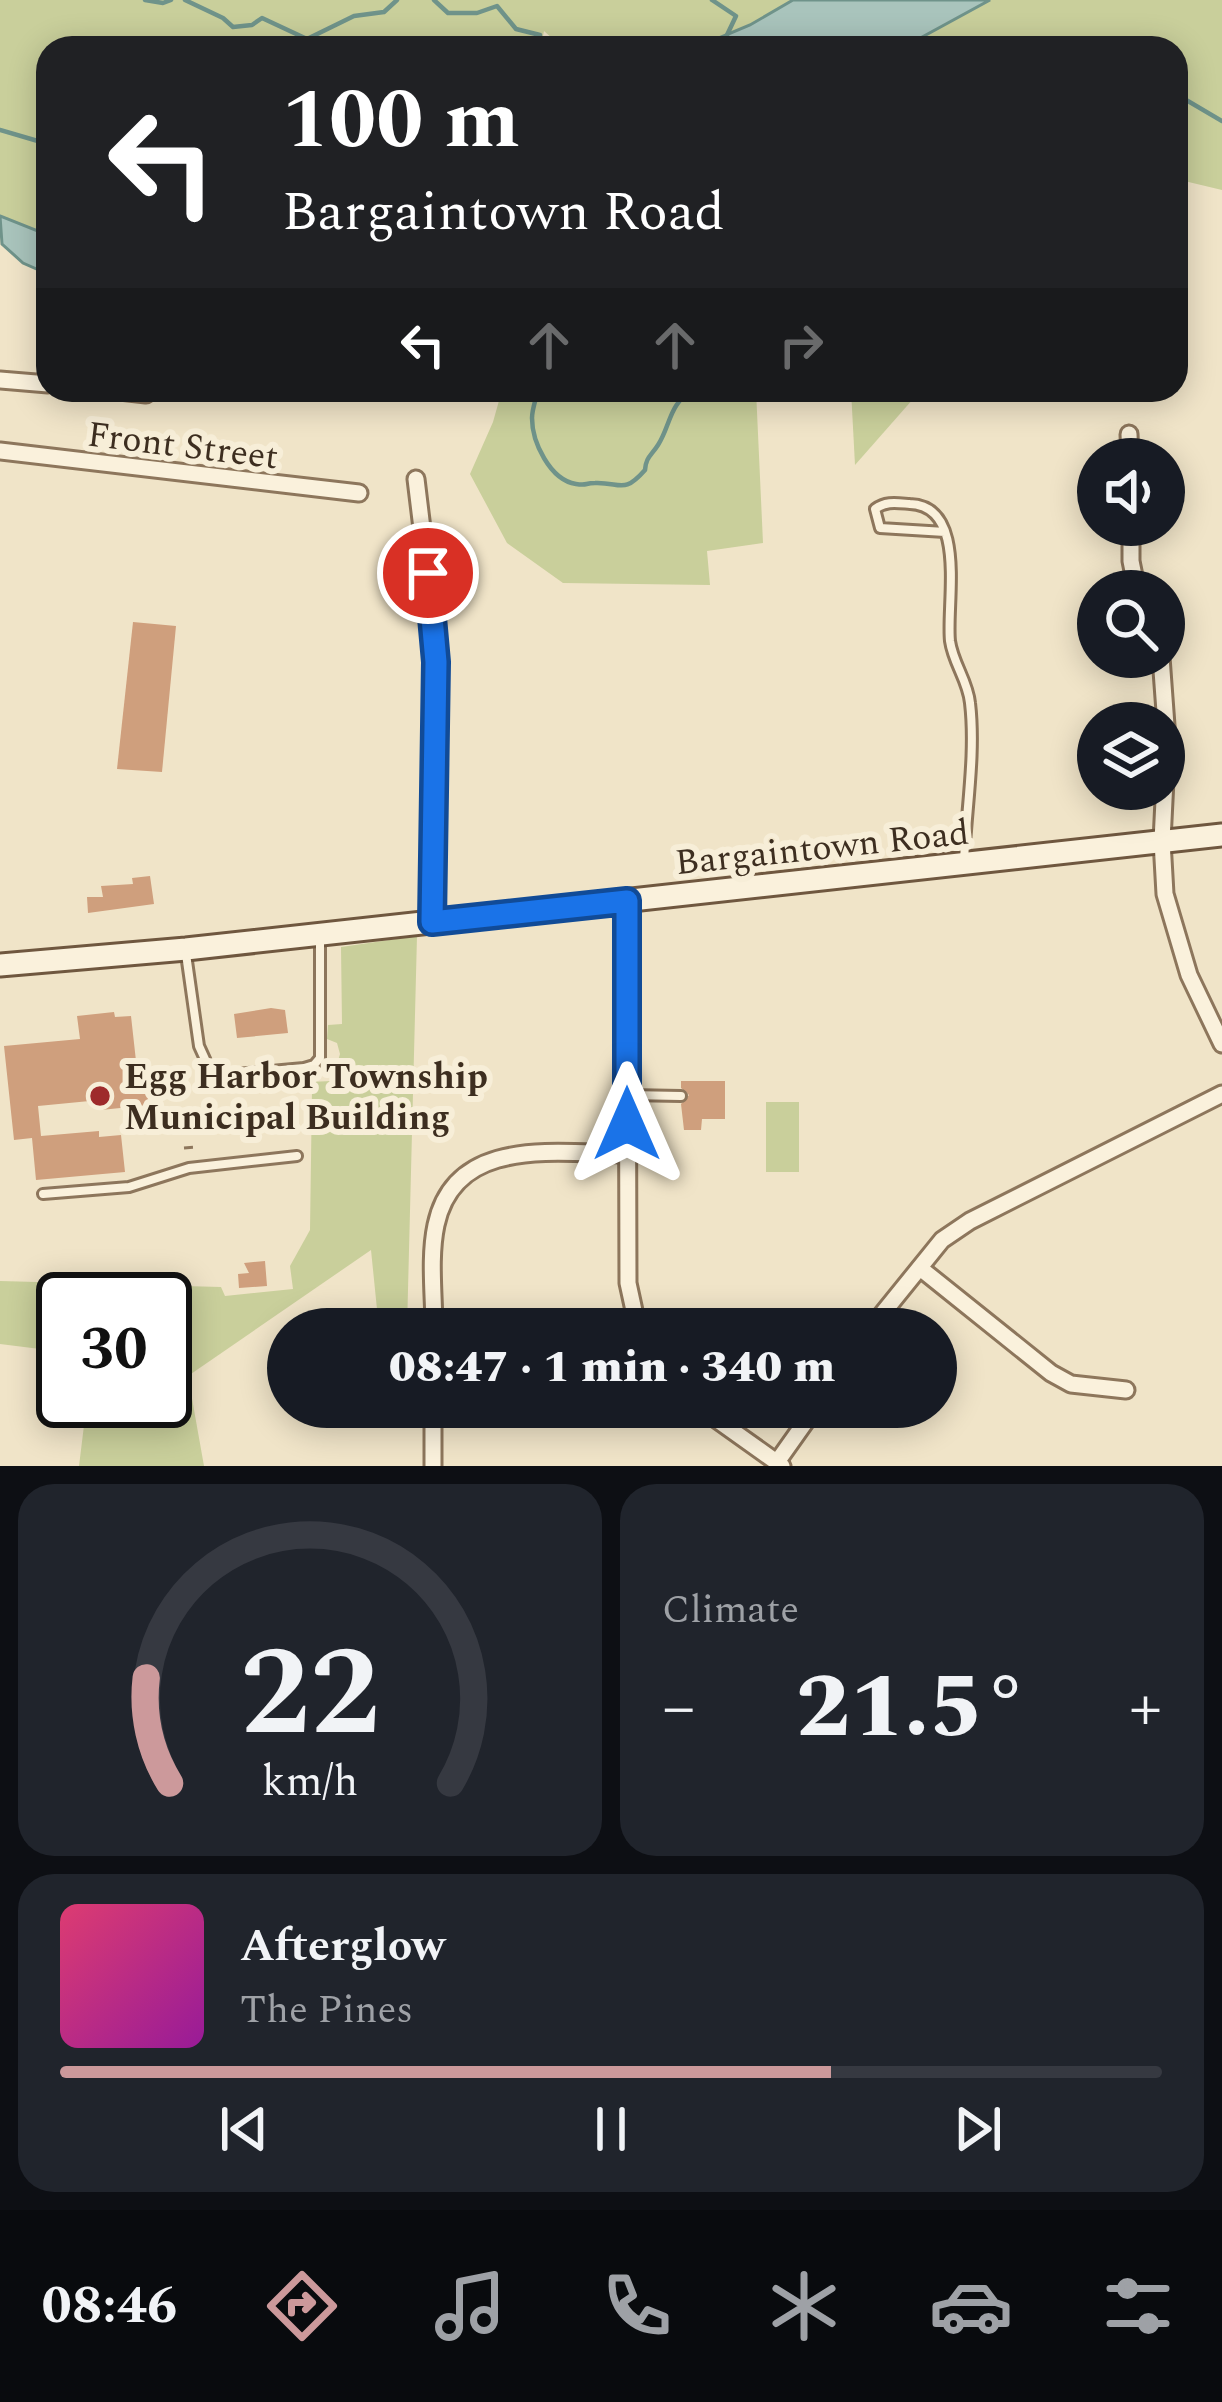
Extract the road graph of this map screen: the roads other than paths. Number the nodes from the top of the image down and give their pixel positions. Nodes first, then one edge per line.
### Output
1 (0, 380) edge
2 (36, 382) edge
3 (1129, 434) dead end
4 (1129, 438) edge
5 (0, 452) edge
6 (416, 479) dead end
7 (359, 493) dead end
8 (945, 532) junction
9 (1163, 678) edge
10 (1222, 835) edge
11 (1162, 841) junction
12 (964, 863) junction
13 (627, 901) junction
14 (432, 922) junction
15 (320, 934) junction
16 (186, 949) junction
17 (0, 965) edge
18 (1222, 1044) edge
19 (1222, 1094) edge
20 (627, 1095) junction
21 (681, 1096) dead end
22 (627, 1154) junction
23 (298, 1156) dead end
24 (44, 1194) dead end
25 (920, 1268) junction
26 (434, 1308) edge
27 (633, 1308) edge
28 (887, 1308) edge
29 (1126, 1390) dead end
30 (433, 1428) edge
31 (729, 1428) edge
32 (803, 1428) edge
33 (780, 1464) edge
34 (433, 1466) edge

1 - 2 street
3 - 4 street
5 - 7 street, Front Street
6 - 14 street
8 - 8 lane
8 - 12 lane
9 - 11 street
10 - 11 main road, Bargaintown Road
11 - 12 main road, Bargaintown Road
11 - 18 street
12 - 13 main road, Bargaintown Road
13 - 14 main road, Bargaintown Road
13 - 20 street
14 - 15 main road, Bargaintown Road
15 - 16 main road, Bargaintown Road
15 - 16 lane
16 - 17 main road, Bargaintown Road
19 - 25 street
20 - 21 lane
20 - 22 street
22 - 26 street
22 - 27 street
23 - 24 lane
25 - 28 street
25 - 29 street
30 - 34 street
31 - 33 street
32 - 33 street

